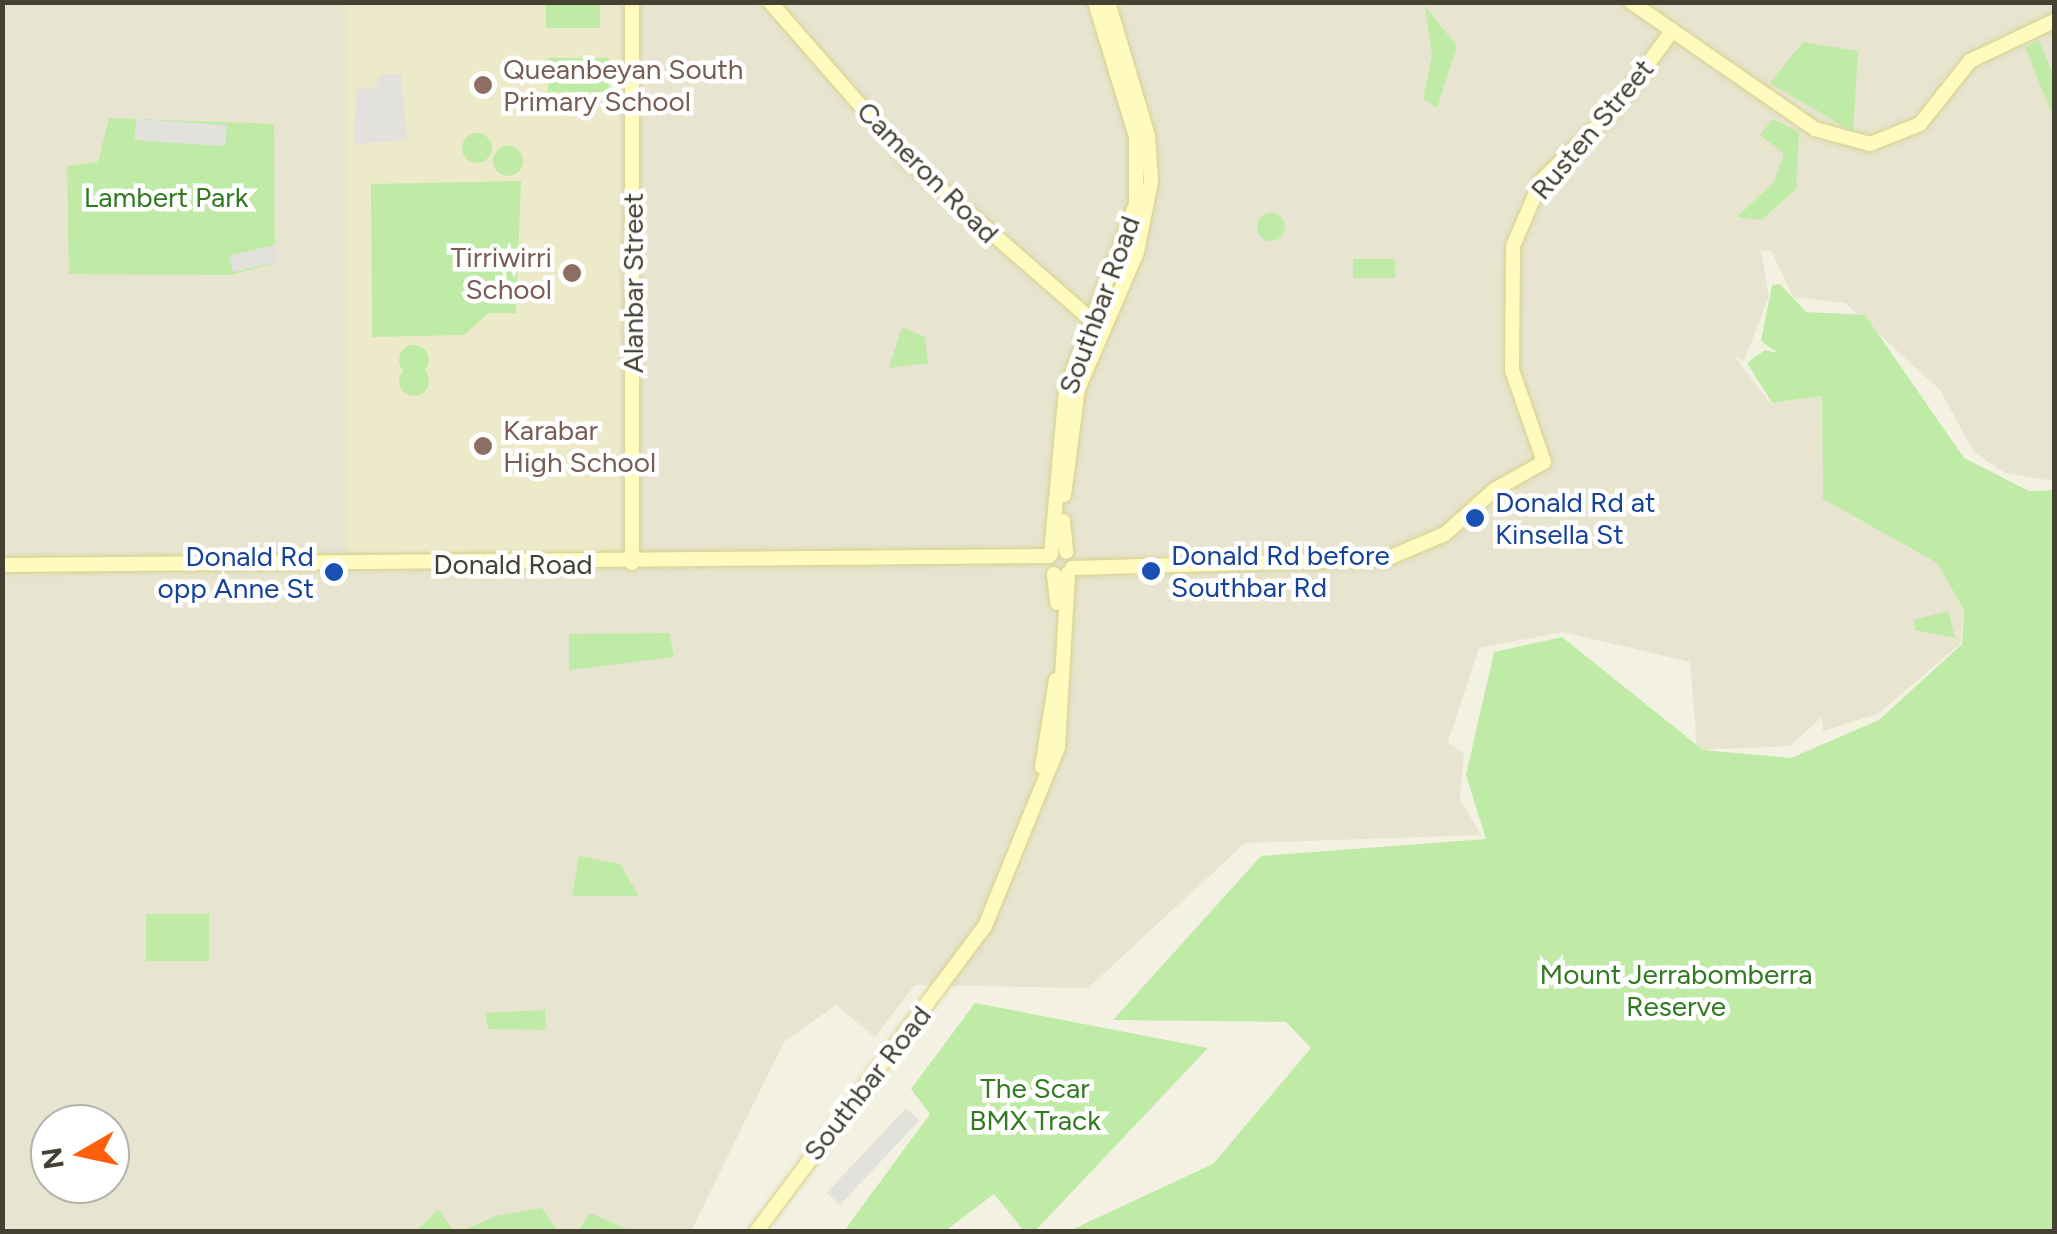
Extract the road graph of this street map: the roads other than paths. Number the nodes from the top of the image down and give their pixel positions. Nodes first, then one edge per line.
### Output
1 (632, 2) edge
2 (770, 2) edge
3 (1095, 2) edge
4 (1108, 2) edge
5 (1632, 2) edge
6 (2054, 21) edge
7 (1672, 31) junction
8 (1095, 324) junction
9 (632, 563) junction
10 (1060, 563) junction
11 (2, 566) edge
12 (756, 1232) edge

1 - 9 street, Alanbar Street
2 - 8 street, Cameron Road
3 - 8 street, Southbar Road
4 - 8 street, Southbar Road
5 - 7 street
6 - 7 street
7 - 10 street, Rusten Street
8 - 10 street, Southbar Road
9 - 10 street, Donald Road
9 - 11 street, Donald Road
10 - 12 street, Southbar Road

